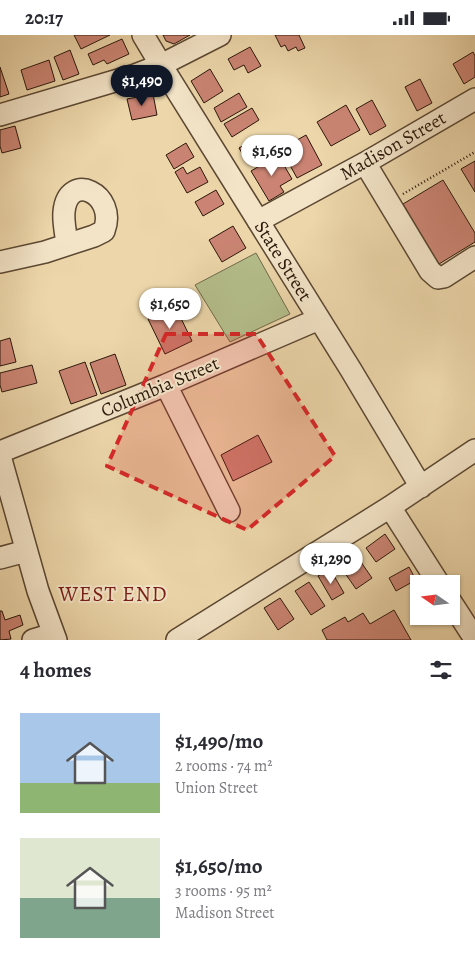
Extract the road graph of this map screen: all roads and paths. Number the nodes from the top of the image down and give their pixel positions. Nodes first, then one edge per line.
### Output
1 (143, 35) edge
2 (220, 35) edge
3 (161, 65) junction
4 (475, 99) edge
5 (0, 115) edge
6 (475, 152) edge
7 (365, 163) junction
8 (389, 202) junction
9 (258, 221) junction
10 (68, 244) dead end
11 (475, 257) edge
12 (0, 263) edge
13 (319, 319) junction
14 (166, 385) junction
15 (475, 450) edge
16 (0, 454) edge
17 (421, 487) junction
18 (390, 507) junction
19 (229, 511) dead end
20 (26, 551) junction
21 (0, 558) edge
22 (433, 575) edge
23 (460, 617) edge
24 (206, 632) edge
25 (48, 638) edge
26 (473, 638) edge
27 (176, 640) edge

1 - 3 street, State Street
2 - 3 street
3 - 5 street
3 - 9 street, State Street
4 - 7 street, Madison Street
6 - 8 path
7 - 8 street
7 - 9 street, Madison Street
8 - 11 street
9 - 13 street, State Street
10 - 12 street
13 - 14 street, Columbia Street
13 - 17 street, State Street
14 - 16 street, Columbia Street
14 - 19 street
15 - 17 street
16 - 20 street
17 - 18 street
18 - 22 street
18 - 24 street
20 - 21 street
20 - 25 street
23 - 26 street
24 - 27 street

